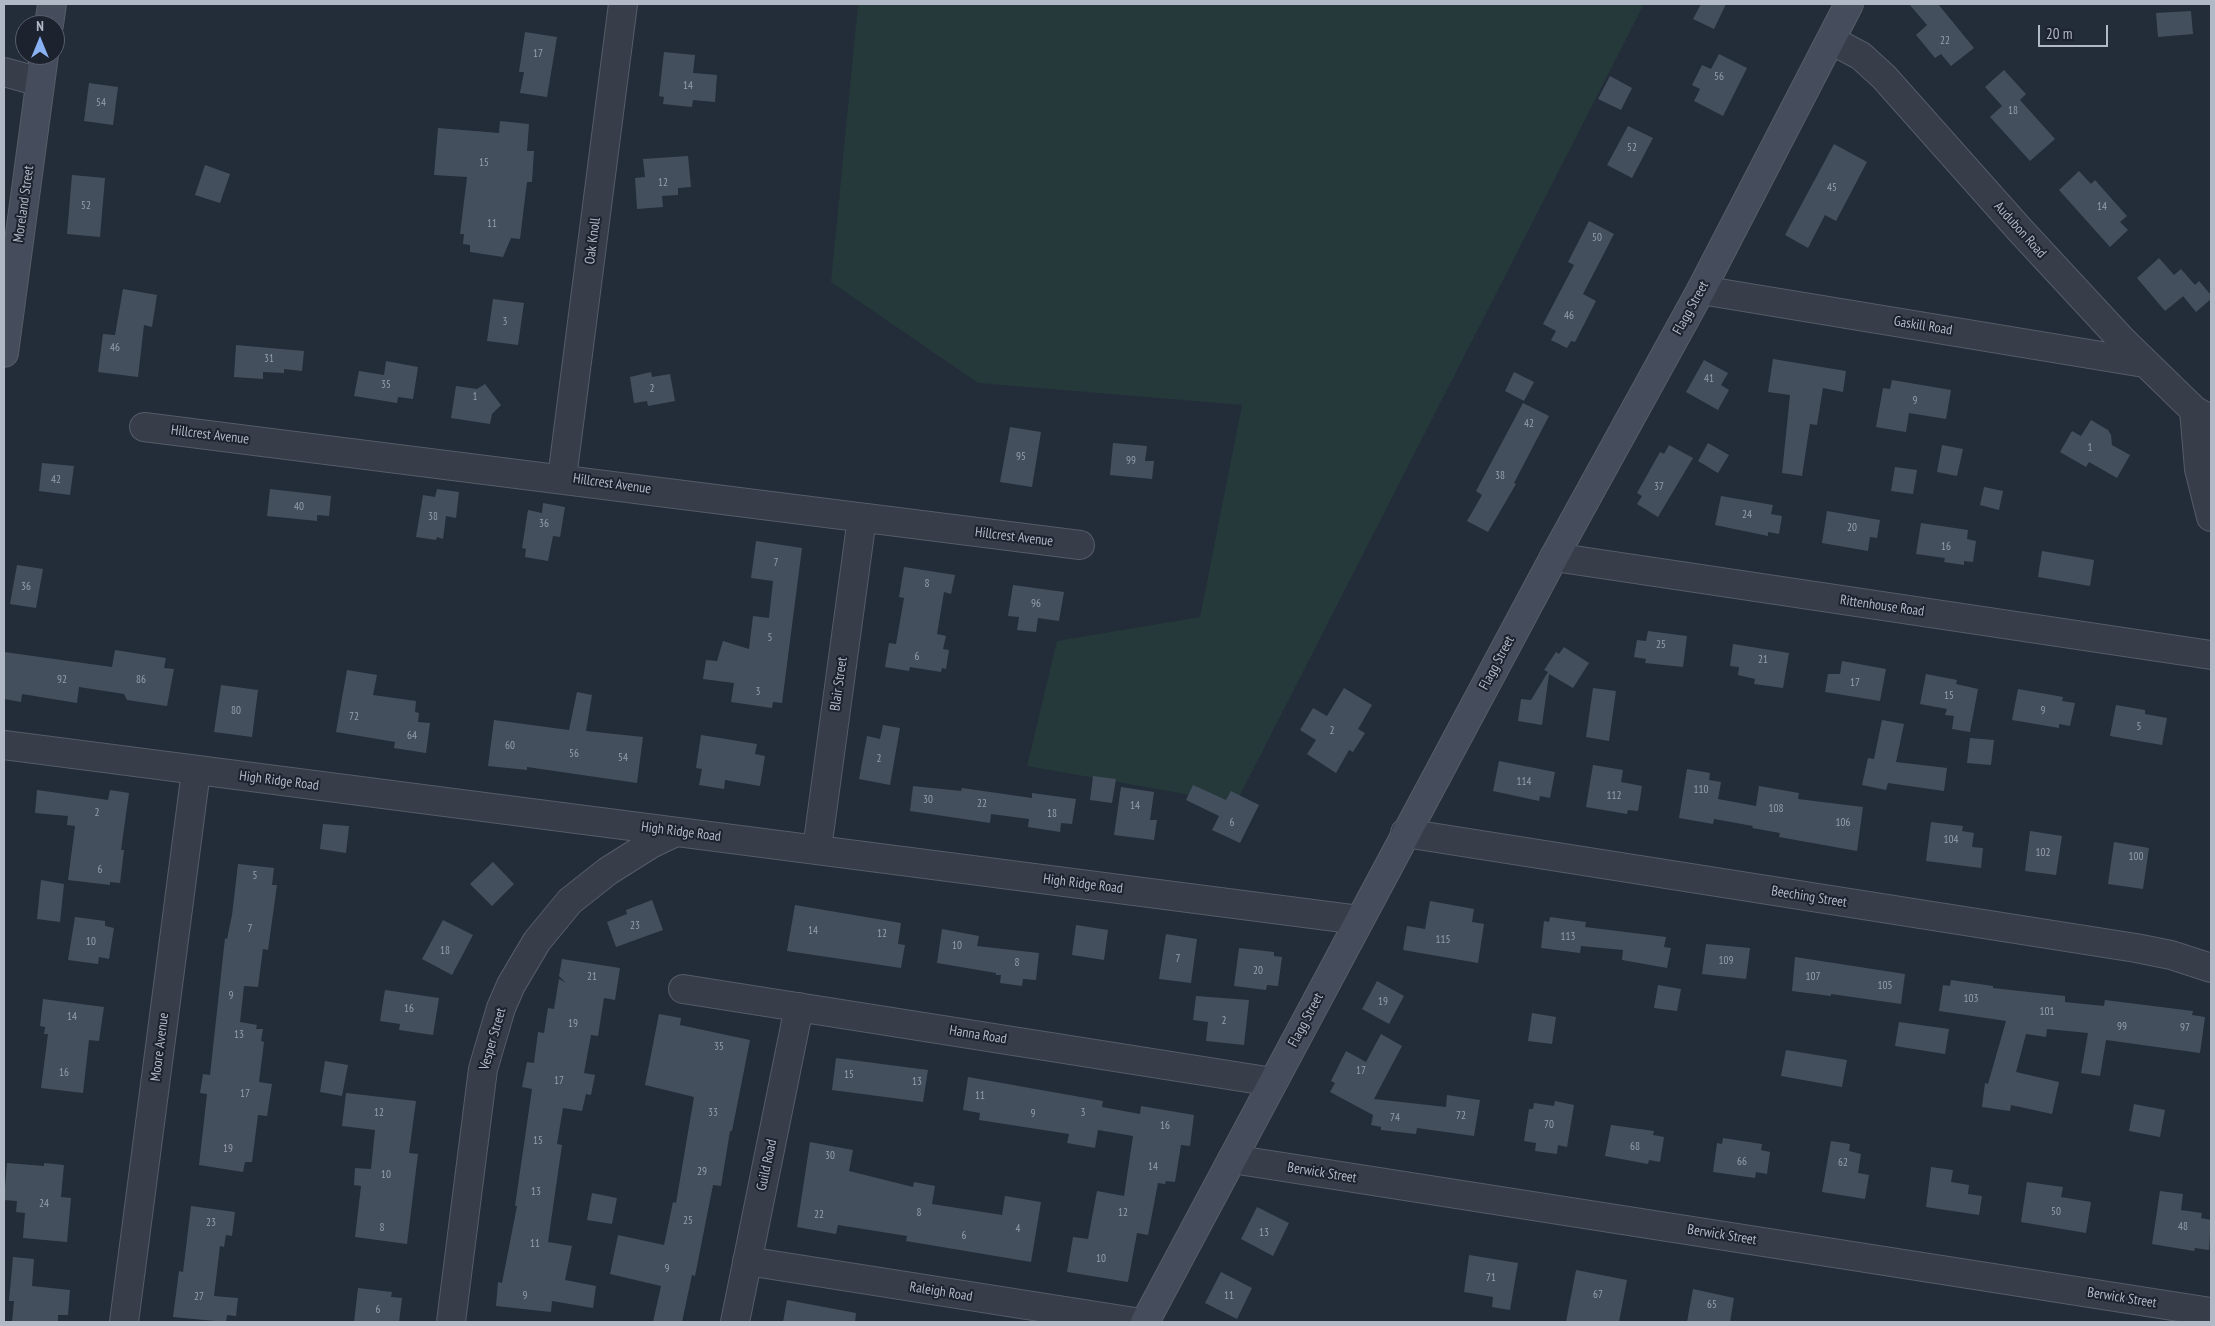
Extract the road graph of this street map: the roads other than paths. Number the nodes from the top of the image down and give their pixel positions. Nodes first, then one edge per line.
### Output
1 (623, 4) edge
2 (1848, 4) edge
3 (1831, 40) junction
4 (43, 65) edge
5 (4, 72) edge
6 (40, 82) junction
7 (1701, 290) junction
8 (4, 353) edge
9 (2144, 363) junction
10 (2202, 415) edge
11 (144, 427) dead end
12 (562, 478) junction
13 (2211, 517) edge
14 (862, 518) junction
15 (1080, 545) dead end
16 (1554, 557) junction
17 (2211, 655) edge
18 (4, 744) edge
19 (196, 771) junction
20 (676, 832) junction
21 (1405, 833) junction
22 (817, 850) junction
23 (1359, 920) junction
24 (2211, 966) edge
25 (683, 989) dead end
26 (800, 1007) junction
27 (1273, 1082) junction
28 (1232, 1159) junction
29 (747, 1261) junction
30 (2211, 1312) edge
31 (124, 1322) edge
32 (451, 1322) edge
33 (735, 1322) edge
34 (1135, 1322) edge
35 (1145, 1322) edge

1 - 12 street, Oak Knoll
2 - 3 street, Flagg Street
3 - 7 street, Flagg Street
3 - 9 street, Audubon Road
4 - 6 street, Moreland Street
5 - 6 street
6 - 8 street, Moreland Street
7 - 9 street, Gaskill Road
7 - 16 street, Flagg Street
9 - 10 street, Audubon Road
10 - 13 street
11 - 12 street, Hillcrest Avenue
12 - 14 street, Hillcrest Avenue
14 - 15 street, Hillcrest Avenue
14 - 22 street, Blair Street
16 - 17 street, Rittenhouse Road
16 - 21 street, Flagg Street
18 - 19 street, High Ridge Road
19 - 20 street, High Ridge Road
19 - 31 street, Moore Avenue
20 - 22 street, High Ridge Road
20 - 32 street, Vesper Street
21 - 23 street, Flagg Street
21 - 24 street, Beeching Street
22 - 23 street, High Ridge Road
23 - 27 street, Flagg Street
25 - 26 street, Hanna Road
26 - 27 street, Hanna Road
26 - 29 street, Guild Road
27 - 28 street, Flagg Street
28 - 30 street, Berwick Street
28 - 35 street, Flagg Street
29 - 33 street, Guild Road
29 - 34 street, Raleigh Road

